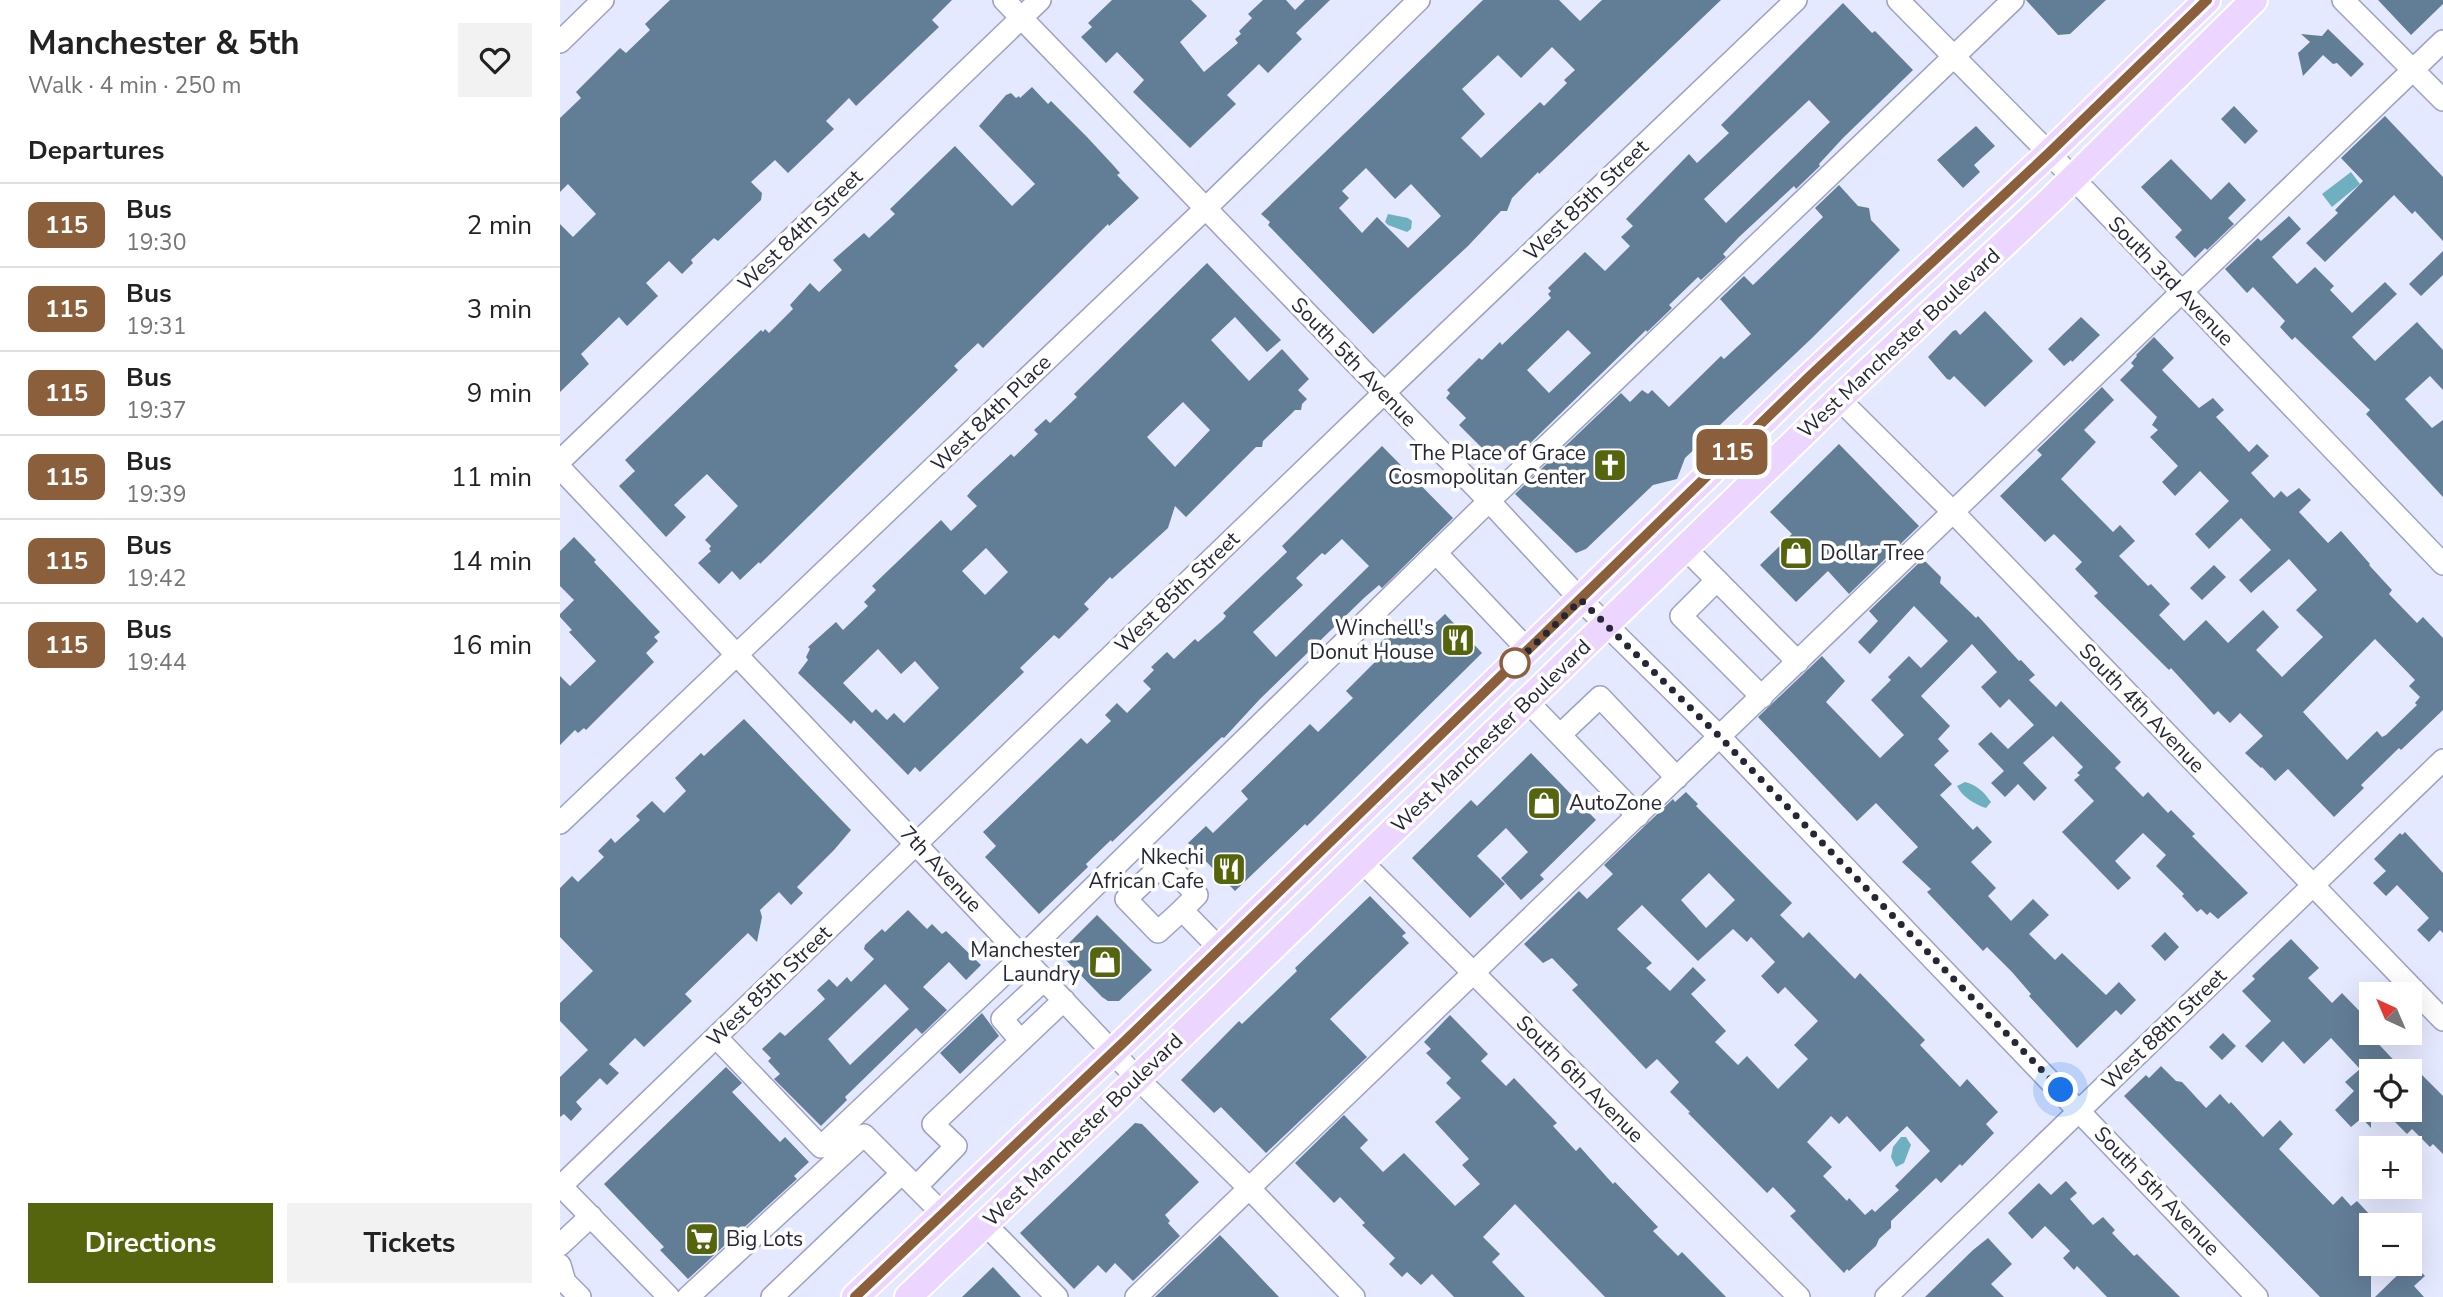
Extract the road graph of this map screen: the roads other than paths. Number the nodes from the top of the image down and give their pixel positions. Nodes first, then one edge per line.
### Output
1 (603, 0) edge
2 (1004, 0) edge
3 (1040, 0) edge
4 (1419, 0) edge
5 (1796, 0) edge
6 (1898, 0) edge
7 (2013, 0) edge
8 (2207, 0) edge
9 (2254, 0) edge
10 (2343, 0) edge
11 (1022, 18) junction
12 (2443, 41) edge
13 (560, 42) edge
14 (1953, 58) junction
15 (2413, 69) junction
16 (2443, 100) edge
17 (2049, 153) junction
18 (2073, 179) junction
19 (1205, 209) junction
20 (2181, 292) junction
21 (1384, 393) junction
22 (1839, 400) junction
23 (560, 461) edge
24 (560, 468) edge
25 (1489, 502) junction
26 (1953, 512) junction
27 (1686, 548) junction
28 (1436, 553) junction
29 (2443, 564) edge
30 (1717, 580) junction
31 (1581, 600) junction
32 (1607, 626) junction
33 (1528, 650) junction
34 (737, 654) junction
35 (1798, 662) junction
36 (1762, 697) junction
37 (1527, 701) junction
38 (1560, 735) junction
39 (1720, 737) junction
40 (2443, 761) edge
41 (1678, 778) junction
42 (1638, 816) junction
43 (560, 823) edge
44 (916, 843) junction
45 (1361, 860) junction
46 (1104, 877) junction
47 (2313, 885) junction
48 (1126, 899) junction
49 (1182, 910) junction
50 (1220, 949) junction
51 (1023, 956) junction
52 (1474, 974) junction
53 (1045, 979) junction
54 (1064, 1000) junction
55 (2443, 1020) edge
56 (716, 1037) junction
57 (1021, 1041) junction
58 (1113, 1052) junction
59 (1138, 1079) junction
60 (2080, 1110) junction
61 (909, 1180) junction
62 (561, 1186) edge
63 (1249, 1188) junction
64 (943, 1214) junction
65 (590, 1216) junction
66 (985, 1224) junction
67 (560, 1248) edge
68 (560, 1265) edge
69 (580, 1297) edge
70 (669, 1297) edge
71 (688, 1297) edge
72 (772, 1297) edge
73 (855, 1297) edge
74 (908, 1297) edge
75 (1057, 1297) edge
76 (1136, 1297) edge
77 (1354, 1297) edge
78 (1799, 1297) edge
79 (1886, 1297) edge
80 (2257, 1297) edge

1 - 13 street
2 - 11 street, South 5th Avenue
3 - 11 street, West 84th Street
4 - 19 street, West 84th Place
5 - 21 street, West 85th Street
6 - 14 street, South 3rd Avenue
7 - 14 street
8 - 17 main road, West Manchester Boulevard
9 - 18 main road, West Manchester Boulevard
10 - 15 street
11 - 19 street, South 5th Avenue
11 - 23 street, West 84th Street
12 - 15 street
14 - 17 street, South 3rd Avenue
14 - 25 street
15 - 16 street
15 - 20 street
17 - 18 street, South 3rd Avenue
17 - 31 main road, West Manchester Boulevard
18 - 20 street, South 3rd Avenue
18 - 22 main road, West Manchester Boulevard
19 - 21 street, South 5th Avenue
19 - 34 street, West 84th Place
20 - 26 street
20 - 29 street, South 3rd Avenue
21 - 25 street, South 5th Avenue
21 - 44 street, West 85th Street
22 - 26 street, South 4th Avenue
22 - 27 main road, West Manchester Boulevard
24 - 34 street, 7th Avenue
25 - 28 street
25 - 31 street, South 5th Avenue
26 - 35 street
26 - 47 street, South 4th Avenue
27 - 30 street
27 - 32 main road, West Manchester Boulevard
28 - 33 street
28 - 46 street
30 - 35 street
30 - 36 street
31 - 32 street, South 5th Avenue
31 - 33 main road, West Manchester Boulevard
32 - 37 main road, West Manchester Boulevard
32 - 39 street, South 5th Avenue
33 - 50 main road, West Manchester Boulevard
34 - 43 street, West 84th Place
34 - 44 street, 7th Avenue
35 - 36 street
36 - 39 street
37 - 38 street
37 - 45 main road, West Manchester Boulevard
38 - 41 street
38 - 42 street
39 - 41 street
39 - 60 street, South 5th Avenue
40 - 47 street, West 88th Street
41 - 42 street
42 - 52 street
44 - 51 street, 7th Avenue
44 - 56 street, West 85th Street
45 - 52 street, South 6th Avenue
45 - 59 main road, West Manchester Boulevard
46 - 48 street
46 - 51 street
47 - 55 street, South 4th Avenue
47 - 60 street, West 88th Street
48 - 49 street
48 - 49 street
49 - 50 street
50 - 58 main road, West Manchester Boulevard
51 - 53 street, 7th Avenue
51 - 56 street
52 - 63 street
52 - 78 street, South 6th Avenue
53 - 54 street, 7th Avenue
53 - 57 street
54 - 57 street
54 - 58 street, 7th Avenue
56 - 62 street, West 85th Street
57 - 61 street
58 - 59 street, 7th Avenue
58 - 64 main road, West Manchester Boulevard
59 - 63 street, 7th Avenue
59 - 66 main road, West Manchester Boulevard
60 - 79 street, West 88th Street
60 - 80 street, South 5th Avenue
61 - 64 street
61 - 71 street
61 - 72 street
62 - 65 street
63 - 76 street
63 - 77 street, 7th Avenue
64 - 73 main road, West Manchester Boulevard
65 - 67 street
65 - 70 street
66 - 74 main road, West Manchester Boulevard
66 - 75 street
68 - 69 street

